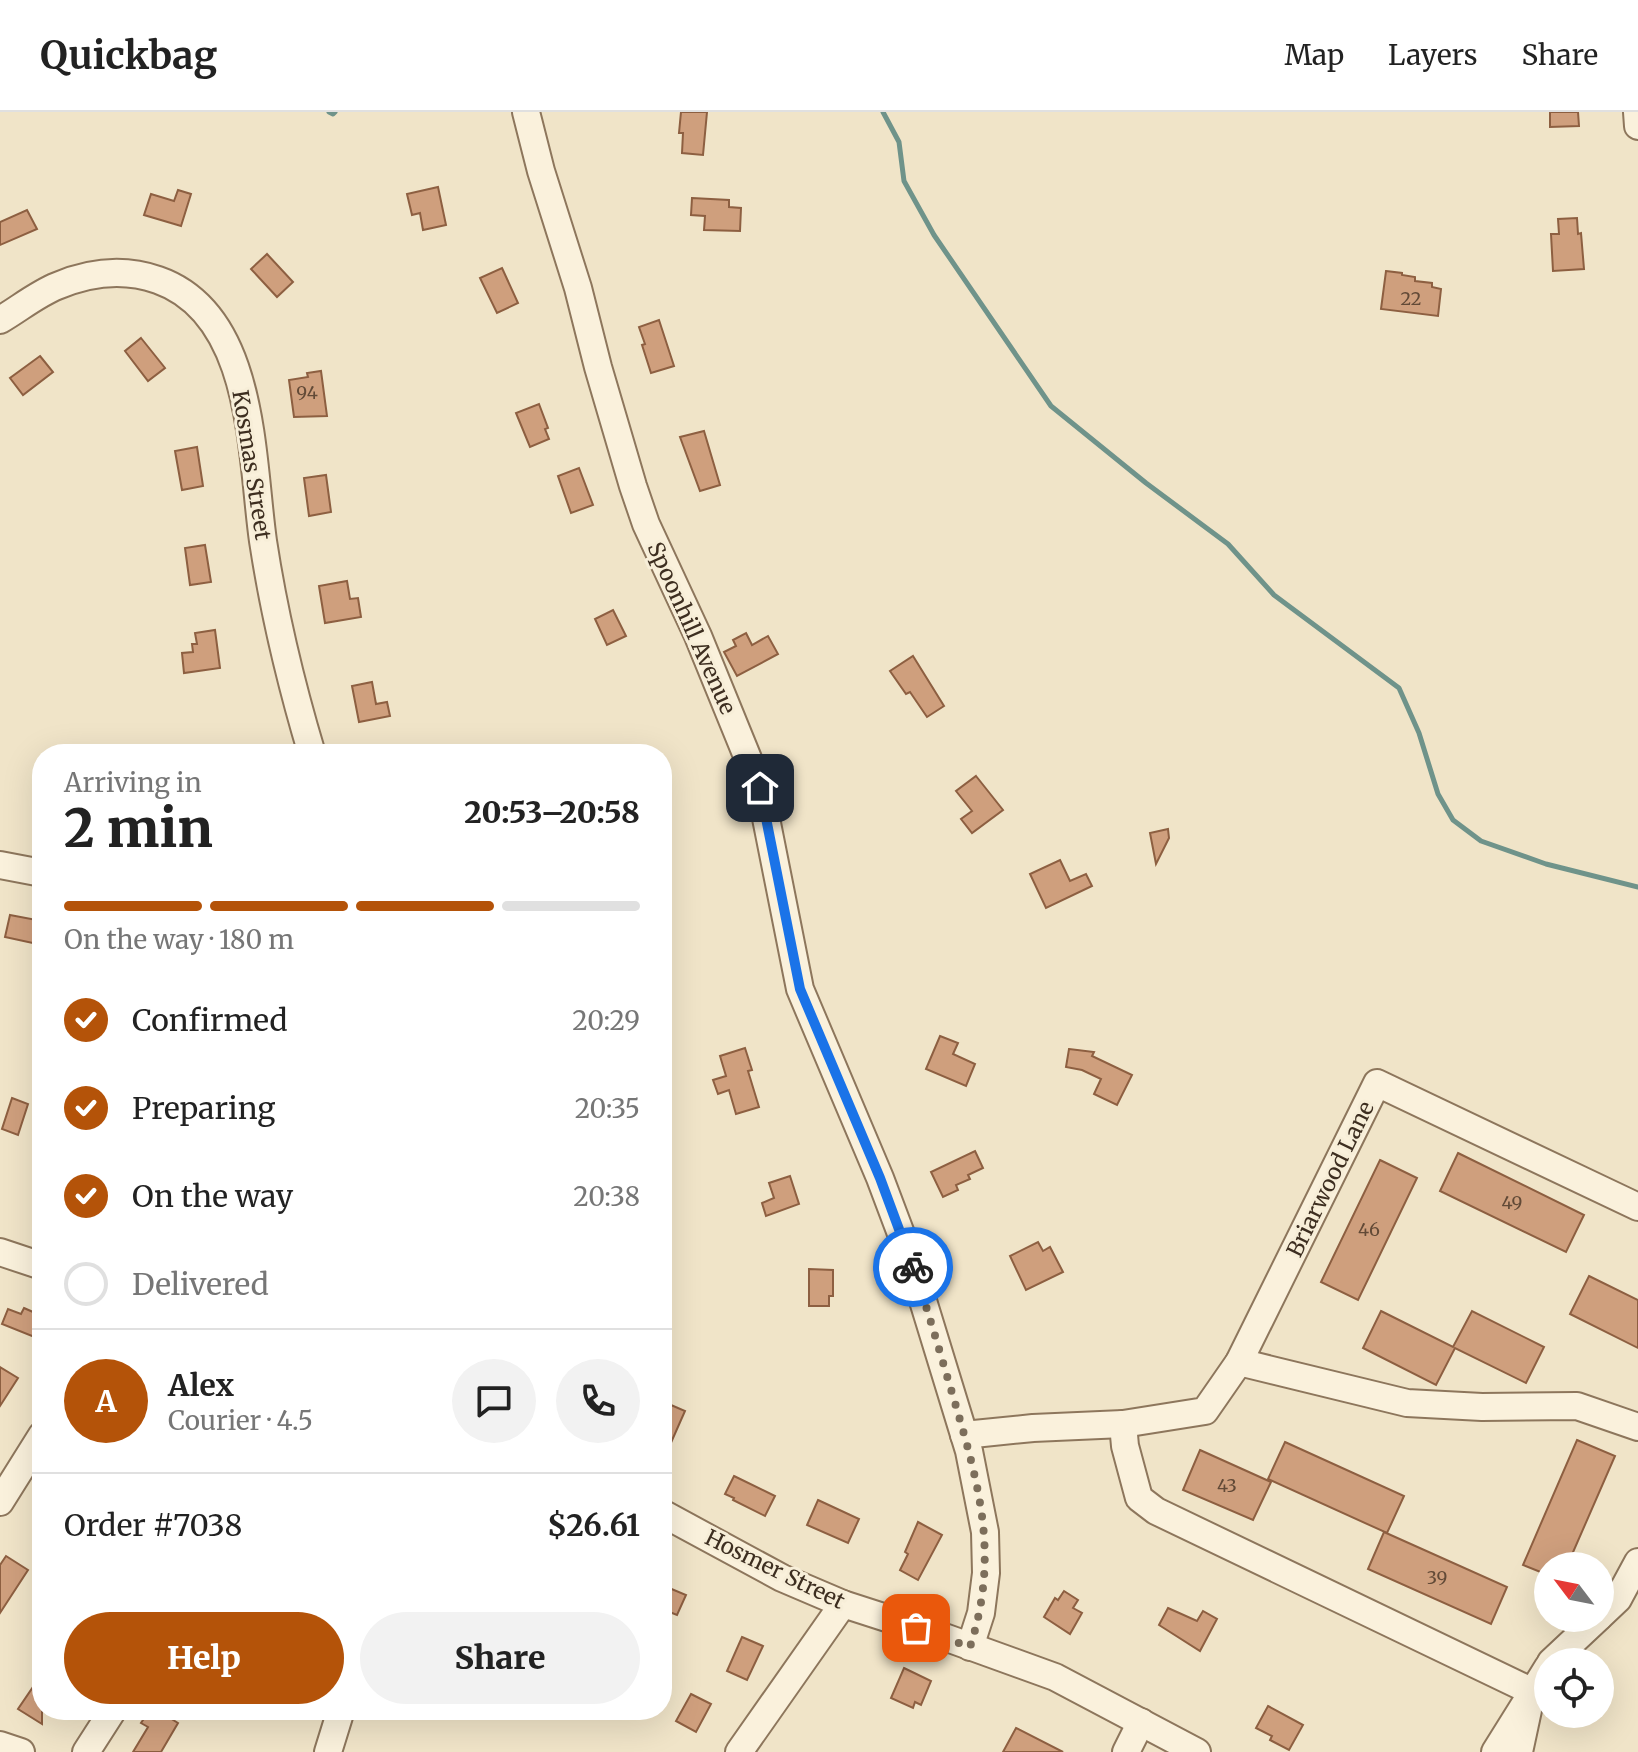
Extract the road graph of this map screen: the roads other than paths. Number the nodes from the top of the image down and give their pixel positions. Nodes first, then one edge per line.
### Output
1 (526, 112) edge
2 (1637, 112) edge
3 (1638, 126) edge
4 (0, 320) edge
5 (309, 744) edge
6 (0, 865) edge
7 (32, 871) edge
8 (1638, 1207) edge
9 (0, 1252) edge
10 (32, 1263) edge
11 (1239, 1362) junction
12 (1123, 1424) junction
13 (1638, 1427) edge
14 (964, 1435) junction
15 (32, 1451) edge
16 (0, 1502) edge
17 (672, 1518) edge
18 (1636, 1570) edge
19 (1614, 1603) edge
20 (843, 1604) junction
21 (1583, 1632) edge
22 (970, 1647) junction
23 (1567, 1648) edge
24 (1534, 1687) edge
25 (1531, 1691) junction
26 (107, 1720) edge
27 (338, 1720) edge
28 (1141, 1722) junction
29 (0, 1745) edge
30 (21, 1752) edge
31 (86, 1752) edge
32 (328, 1752) edge
33 (739, 1752) edge
34 (1126, 1752) edge
35 (1197, 1752) edge
36 (1495, 1752) edge
37 (1519, 1752) edge

1 - 14 street, Spoonhill Avenue
2 - 3 street
4 - 5 street, Kosmas Street
6 - 7 street
8 - 11 street, Briarwood Lane
9 - 10 street
11 - 12 street, Briarwood Lane
11 - 13 street
12 - 14 street, Briarwood Lane
12 - 25 street
14 - 22 street, Spoonhill Avenue
15 - 16 street
17 - 20 street, Hosmer Street
18 - 19 street
20 - 22 street, Hosmer Street
20 - 33 street
21 - 23 street
22 - 28 street, Hosmer Street
24 - 25 street
25 - 36 street
25 - 37 street
26 - 31 street
27 - 32 street
28 - 34 street
28 - 35 street, Hosmer Street
29 - 30 street

